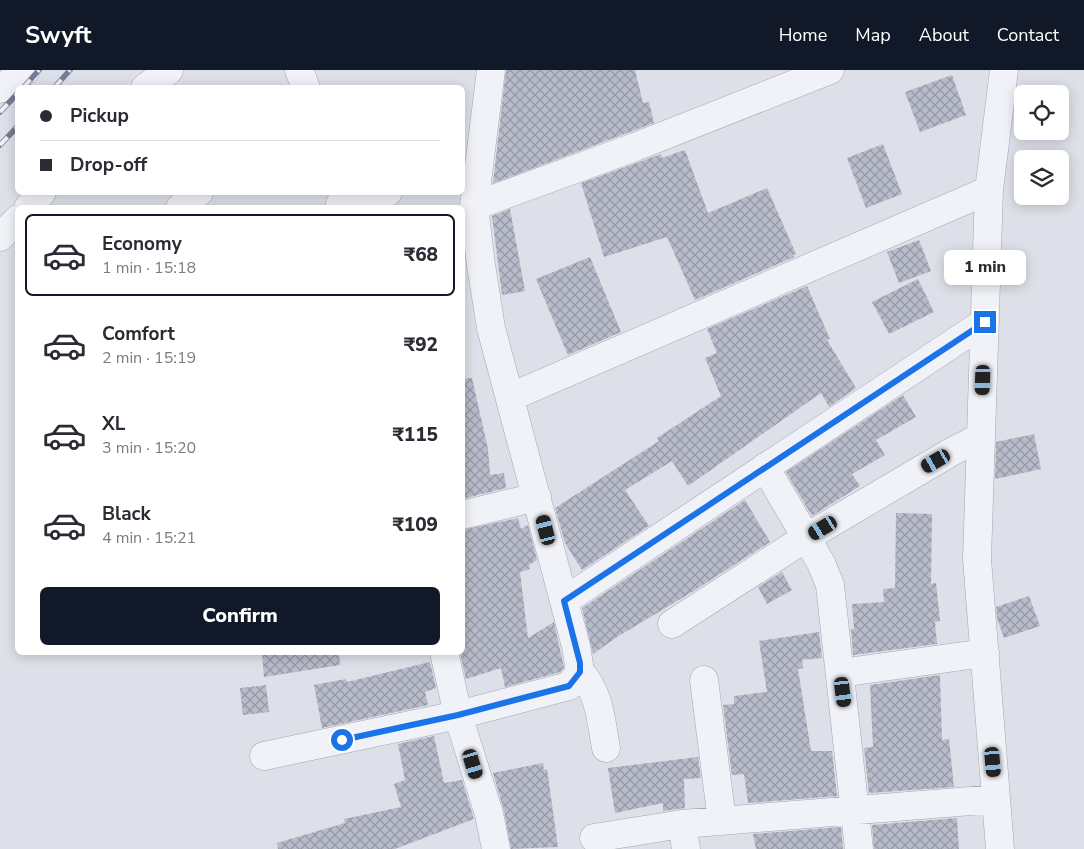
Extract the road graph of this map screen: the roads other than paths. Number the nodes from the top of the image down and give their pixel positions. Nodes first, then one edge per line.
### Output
1 (26, 70) edge
2 (169, 70) edge
3 (299, 70) edge
4 (491, 70) edge
5 (830, 70) edge
6 (1004, 70) edge
7 (149, 85) edge
8 (305, 85) edge
9 (0, 89) edge
10 (471, 172) edge
11 (989, 190) junction
12 (39, 195) edge
13 (195, 195) edge
14 (372, 195) edge
15 (339, 201) edge
16 (31, 205) edge
17 (184, 205) edge
18 (474, 206) junction
19 (15, 222) edge
20 (0, 237) edge
21 (985, 322) junction
22 (511, 397) junction
23 (981, 437) junction
24 (766, 467) junction
25 (537, 497) junction
26 (465, 514) edge
27 (807, 537) junction
28 (564, 601) junction
29 (672, 624) dead end
30 (985, 653) junction
31 (445, 655) edge
32 (580, 672) junction
33 (840, 673) junction
34 (704, 680) dead end
35 (458, 715) junction
36 (606, 748) dead end
37 (264, 756) dead end
38 (996, 799) junction
39 (856, 810) junction
40 (722, 821) junction
41 (684, 837) edge
42 (594, 838) dead end
43 (496, 849) edge
44 (859, 849) edge
45 (1000, 849) edge

1 - 9 street
2 - 7 street
3 - 8 street
4 - 10 street
5 - 18 street
6 - 11 street
10 - 18 street
11 - 21 street
11 - 22 street
12 - 16 street
13 - 17 street
14 - 15 street
18 - 22 street
19 - 20 street
21 - 23 street
21 - 24 street
22 - 25 street
23 - 27 street
23 - 30 street
24 - 27 street
24 - 28 street
25 - 26 street
25 - 28 street
27 - 29 street
27 - 33 street
28 - 32 street
30 - 33 street
30 - 38 street
31 - 35 street
32 - 35 street
32 - 36 street
33 - 39 street
34 - 40 street
35 - 37 street
35 - 43 street
38 - 39 street
38 - 45 street
39 - 40 street
39 - 44 street
40 - 41 street
41 - 42 street

